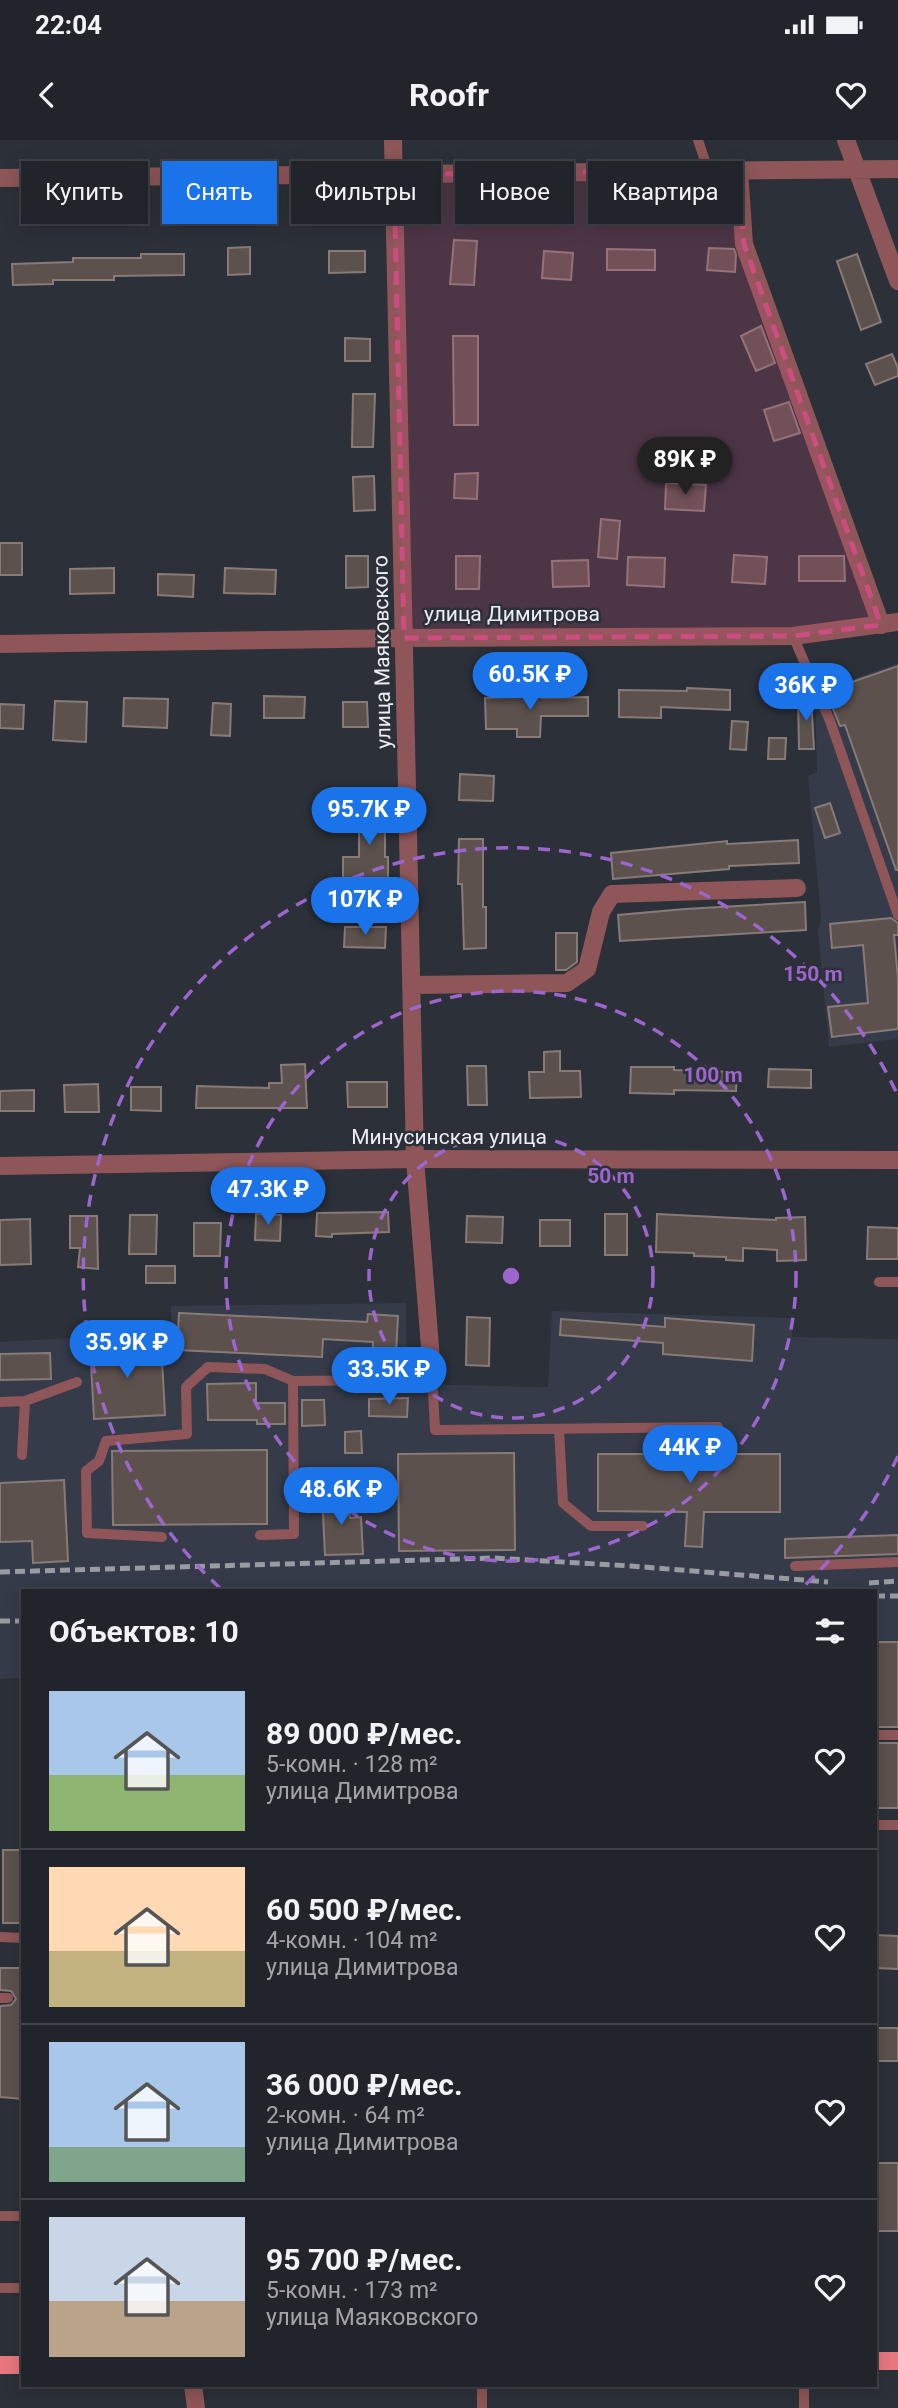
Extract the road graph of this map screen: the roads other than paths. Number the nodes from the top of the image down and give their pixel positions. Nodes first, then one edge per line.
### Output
1 (393, 140) edge
2 (698, 140) edge
3 (846, 140) edge
4 (394, 161) edge
5 (705, 161) edge
6 (743, 169) edge
7 (857, 169) junction
8 (898, 169) edge
9 (588, 172) edge
10 (441, 174) edge
11 (291, 176) edge
12 (0, 178) edge
13 (395, 224) edge
14 (743, 224) edge
15 (898, 281) edge
16 (889, 624) edge
17 (793, 636) junction
18 (404, 638) junction
19 (0, 644) edge
20 (797, 888) dead end
21 (898, 915) edge
22 (411, 985) junction
23 (415, 1158) junction
24 (898, 1160) edge
25 (0, 1166) edge
26 (878, 1282) dead end
27 (898, 1282) edge
28 (432, 1372) junction
29 (293, 1381) junction
30 (77, 1382) dead end
31 (26, 1401) junction
32 (0, 1402) edge
33 (718, 1427) dead end
34 (559, 1429) junction
35 (22, 1455) dead end
36 (643, 1526) dead end
37 (260, 1535) dead end
38 (162, 1537) dead end
39 (898, 1562) edge
40 (795, 1566) dead end
41 (877, 1735) edge
42 (898, 1735) edge
43 (877, 1825) edge
44 (898, 1825) edge
45 (0, 1937) edge
46 (21, 1938) edge
47 (0, 2216) edge
48 (21, 2216) edge
49 (0, 2288) edge
50 (21, 2288) edge
51 (877, 2361) edge
52 (898, 2361) edge
53 (0, 2365) edge
54 (21, 2365) edge
55 (194, 2387) edge
56 (482, 2387) edge
57 (804, 2387) edge
58 (196, 2408) edge
59 (482, 2408) edge
60 (804, 2408) edge

1 - 4 street, улица Маяковского
2 - 5 lane
3 - 7 street
6 - 7 street
7 - 8 street
7 - 15 street
9 - 10 street
11 - 12 street
13 - 18 street, улица Маяковского
14 - 16 street
16 - 17 street, улица Димитрова
17 - 18 street, улица Димитрова
17 - 21 lane
18 - 19 street, улица Димитрова
18 - 22 street, улица Маяковского
20 - 22 street
22 - 23 street, улица Маяковского
23 - 24 street, Минусинская улица
23 - 25 street, Минусинская улица
23 - 28 street, улица Маяковского
26 - 27 lane
28 - 29 lane
28 - 34 lane
29 - 37 lane
29 - 38 lane
30 - 31 lane
31 - 32 lane
31 - 35 lane
33 - 34 lane
34 - 36 lane
39 - 40 lane
41 - 42 lane
43 - 44 lane
45 - 46 lane
47 - 48 lane
49 - 50 lane
51 - 52 main road
53 - 54 main road
55 - 58 street
56 - 59 lane
57 - 60 lane

